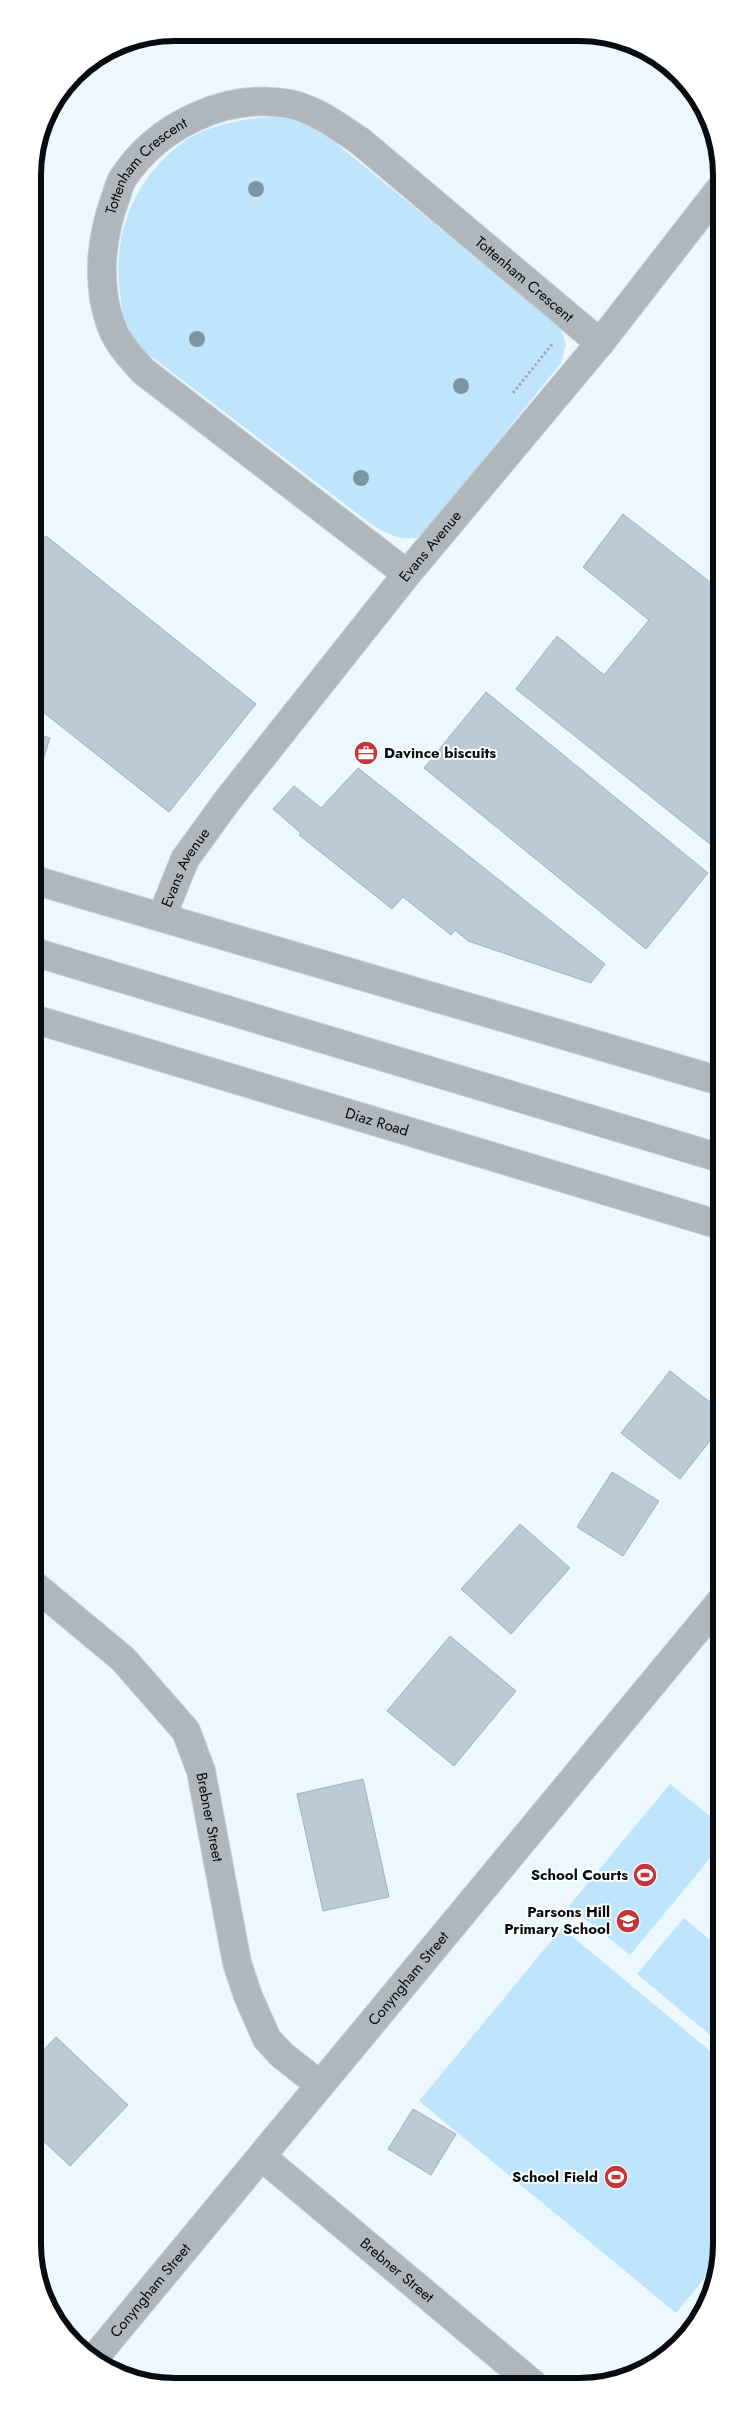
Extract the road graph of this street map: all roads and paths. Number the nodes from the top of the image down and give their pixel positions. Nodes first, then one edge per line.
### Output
1 (713, 198) edge
2 (600, 342) junction
3 (407, 574) junction
4 (42, 882) edge
5 (162, 916) junction
6 (42, 954) edge
7 (42, 1021) edge
8 (713, 1079) edge
9 (713, 1156) edge
10 (712, 1223) edge
11 (41, 1591) edge
12 (712, 1611) edge
13 (320, 2085) junction
14 (262, 2157) junction
15 (98, 2353) edge
16 (526, 2378) edge

1 - 2 street, Evans Avenue
2 - 3 street, Evans Avenue
2 - 3 street, Tottenham Crescent
3 - 5 street, Evans Avenue
4 - 5 street
5 - 8 street
6 - 9 street
7 - 10 street, Diaz Road
11 - 13 street, Brebner Street
12 - 13 street, Conyngham Street
13 - 14 street, Conyngham Street
14 - 15 street, Conyngham Street
14 - 16 street, Brebner Street

